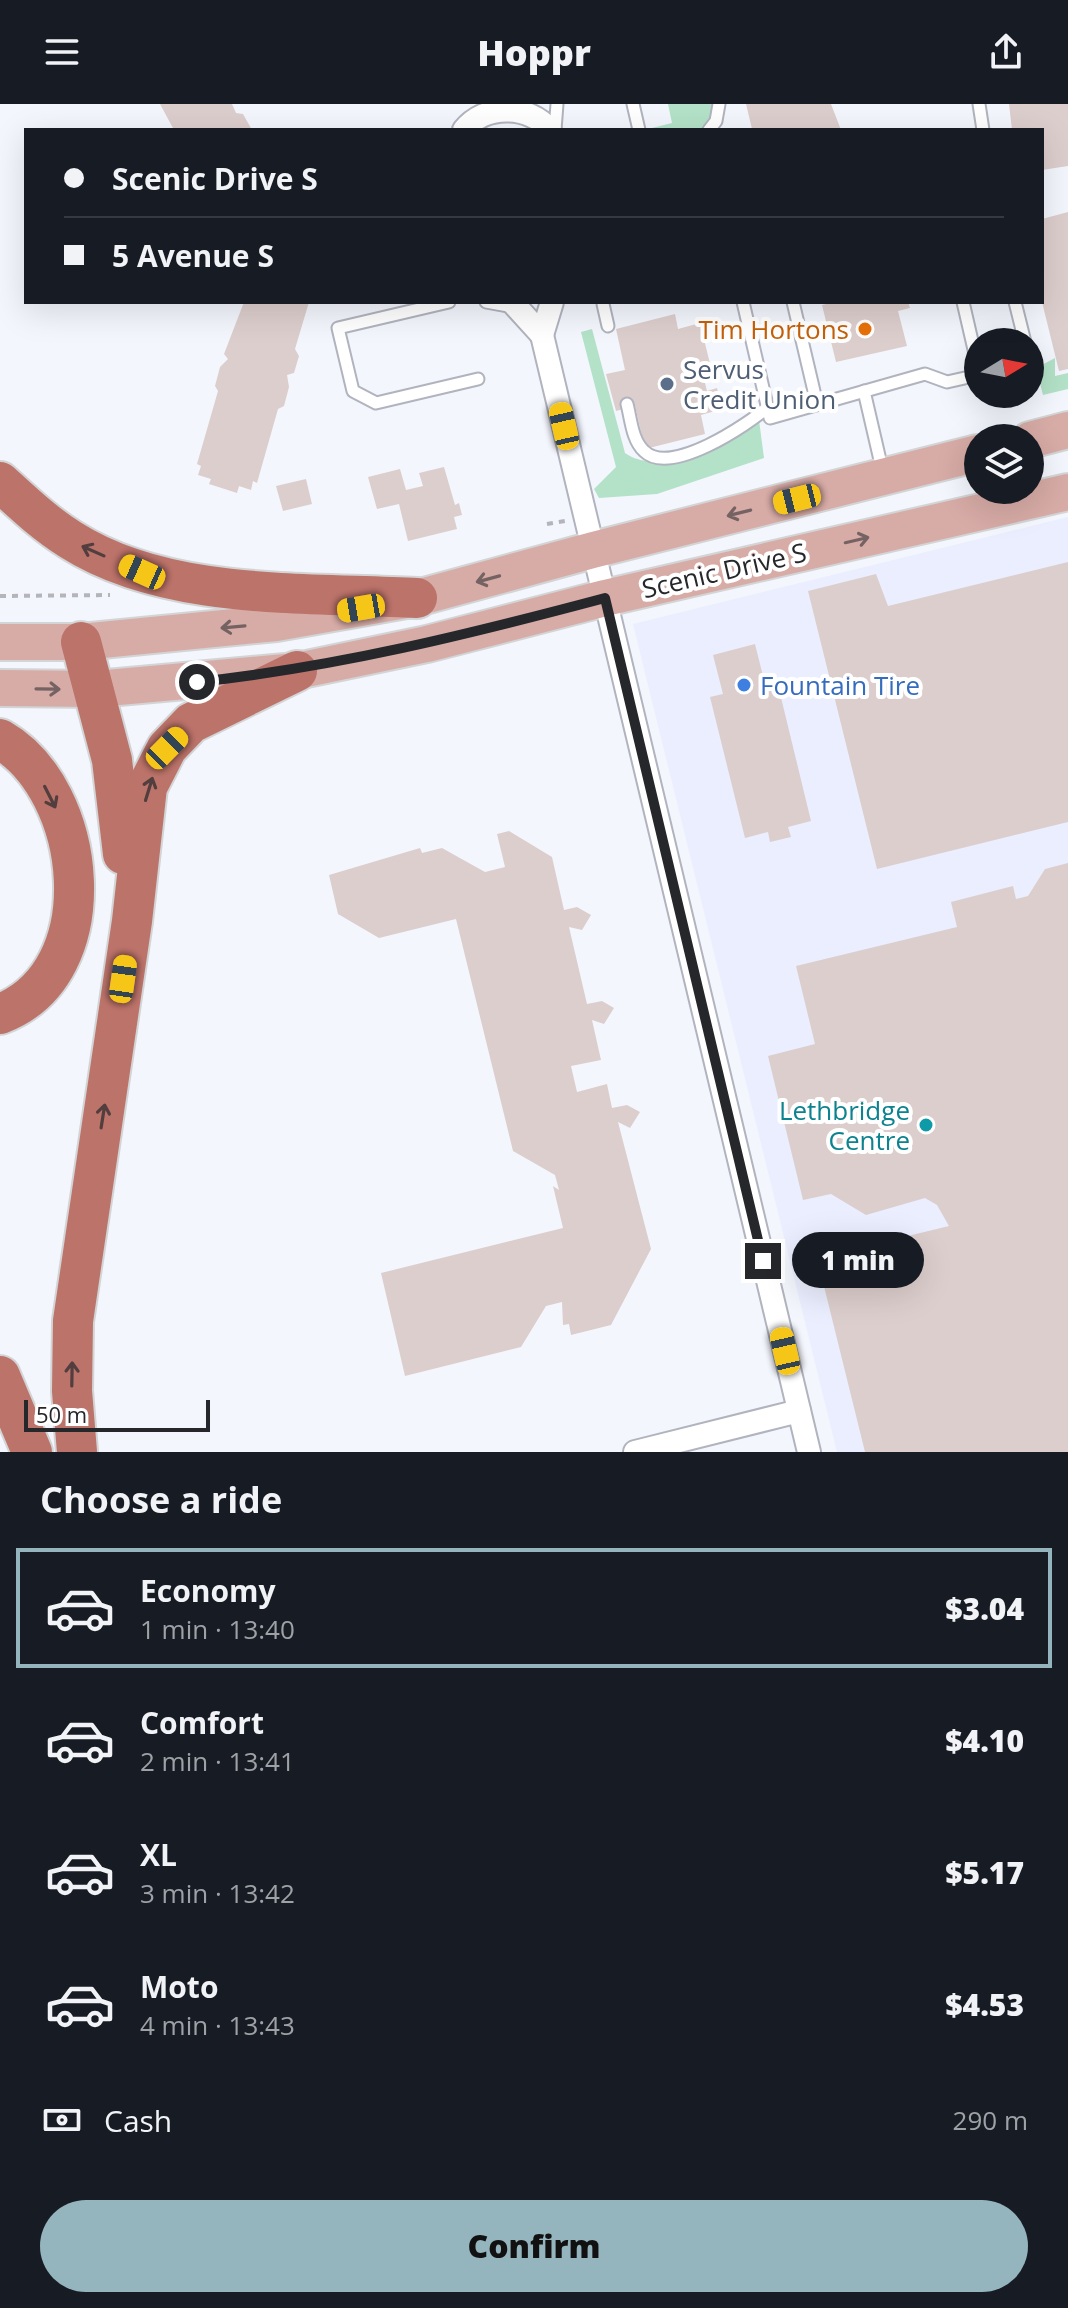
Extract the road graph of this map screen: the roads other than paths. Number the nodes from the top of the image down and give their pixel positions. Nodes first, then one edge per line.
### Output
1 (557, 104) edge
2 (633, 104) edge
3 (719, 104) edge
4 (979, 104) edge
5 (516, 106) edge
6 (466, 128) edge
7 (550, 128) edge
8 (552, 128) edge
9 (639, 128) edge
10 (711, 128) edge
11 (983, 128) edge
12 (432, 304) edge
13 (513, 304) edge
14 (551, 304) edge
15 (603, 304) dead end
16 (743, 304) edge
17 (793, 304) edge
18 (963, 304) edge
19 (1016, 304) edge
20 (608, 326) dead end
21 (969, 328) edge
22 (1022, 328) edge
23 (542, 335) junction
24 (964, 378) edge
25 (478, 379) dead end
26 (864, 391) junction
27 (627, 404) dead end
28 (817, 404) junction
29 (768, 407) junction
30 (1068, 430) edge
31 (1044, 436) edge
32 (964, 457) edge
33 (884, 478) junction
34 (0, 482) edge
35 (1068, 492) edge
36 (593, 550) junction
37 (417, 598) junction
38 (605, 598) junction
39 (0, 642) edge
40 (81, 642) junction
41 (297, 671) junction
42 (0, 688) edge
43 (96, 689) junction
44 (0, 739) edge
45 (132, 921) junction
46 (0, 1014) edge
47 (0, 1376) edge
48 (799, 1411) junction
49 (32, 1452) edge
50 (77, 1452) edge
51 (635, 1452) edge
52 (809, 1452) edge

1 - 8 lane
2 - 9 lane
3 - 10 lane
4 - 11 lane
5 - 6 street
5 - 7 street
12 - 25 lane
13 - 23 street
14 - 23 street
15 - 20 lane
16 - 29 lane
17 - 28 lane
18 - 21 lane
19 - 22 lane
23 - 36 street
24 - 26 lane
26 - 28 lane
26 - 33 lane
27 - 29 lane
28 - 29 lane
30 - 31 main road
32 - 33 main road, Scenic Drive S
33 -> 36 main road, Scenic Drive S
37 -> 34 highway
38 -> 35 main road, Scenic Drive S
36 -> 37 main road, Scenic Drive S
36 - 38 street
37 -> 40 main road, Scenic Drive S
38 - 41 main road, Scenic Drive S
38 - 48 street
39 - 40 main road, Scenic Drive S
40 - 43 highway
41 - 43 main road, Scenic Drive S
45 -> 41 highway
42 -> 43 main road, Scenic Drive S
43 - 45 highway
44 -> 46 highway
50 -> 45 highway
47 - 49 highway
48 - 51 street
48 - 52 street

